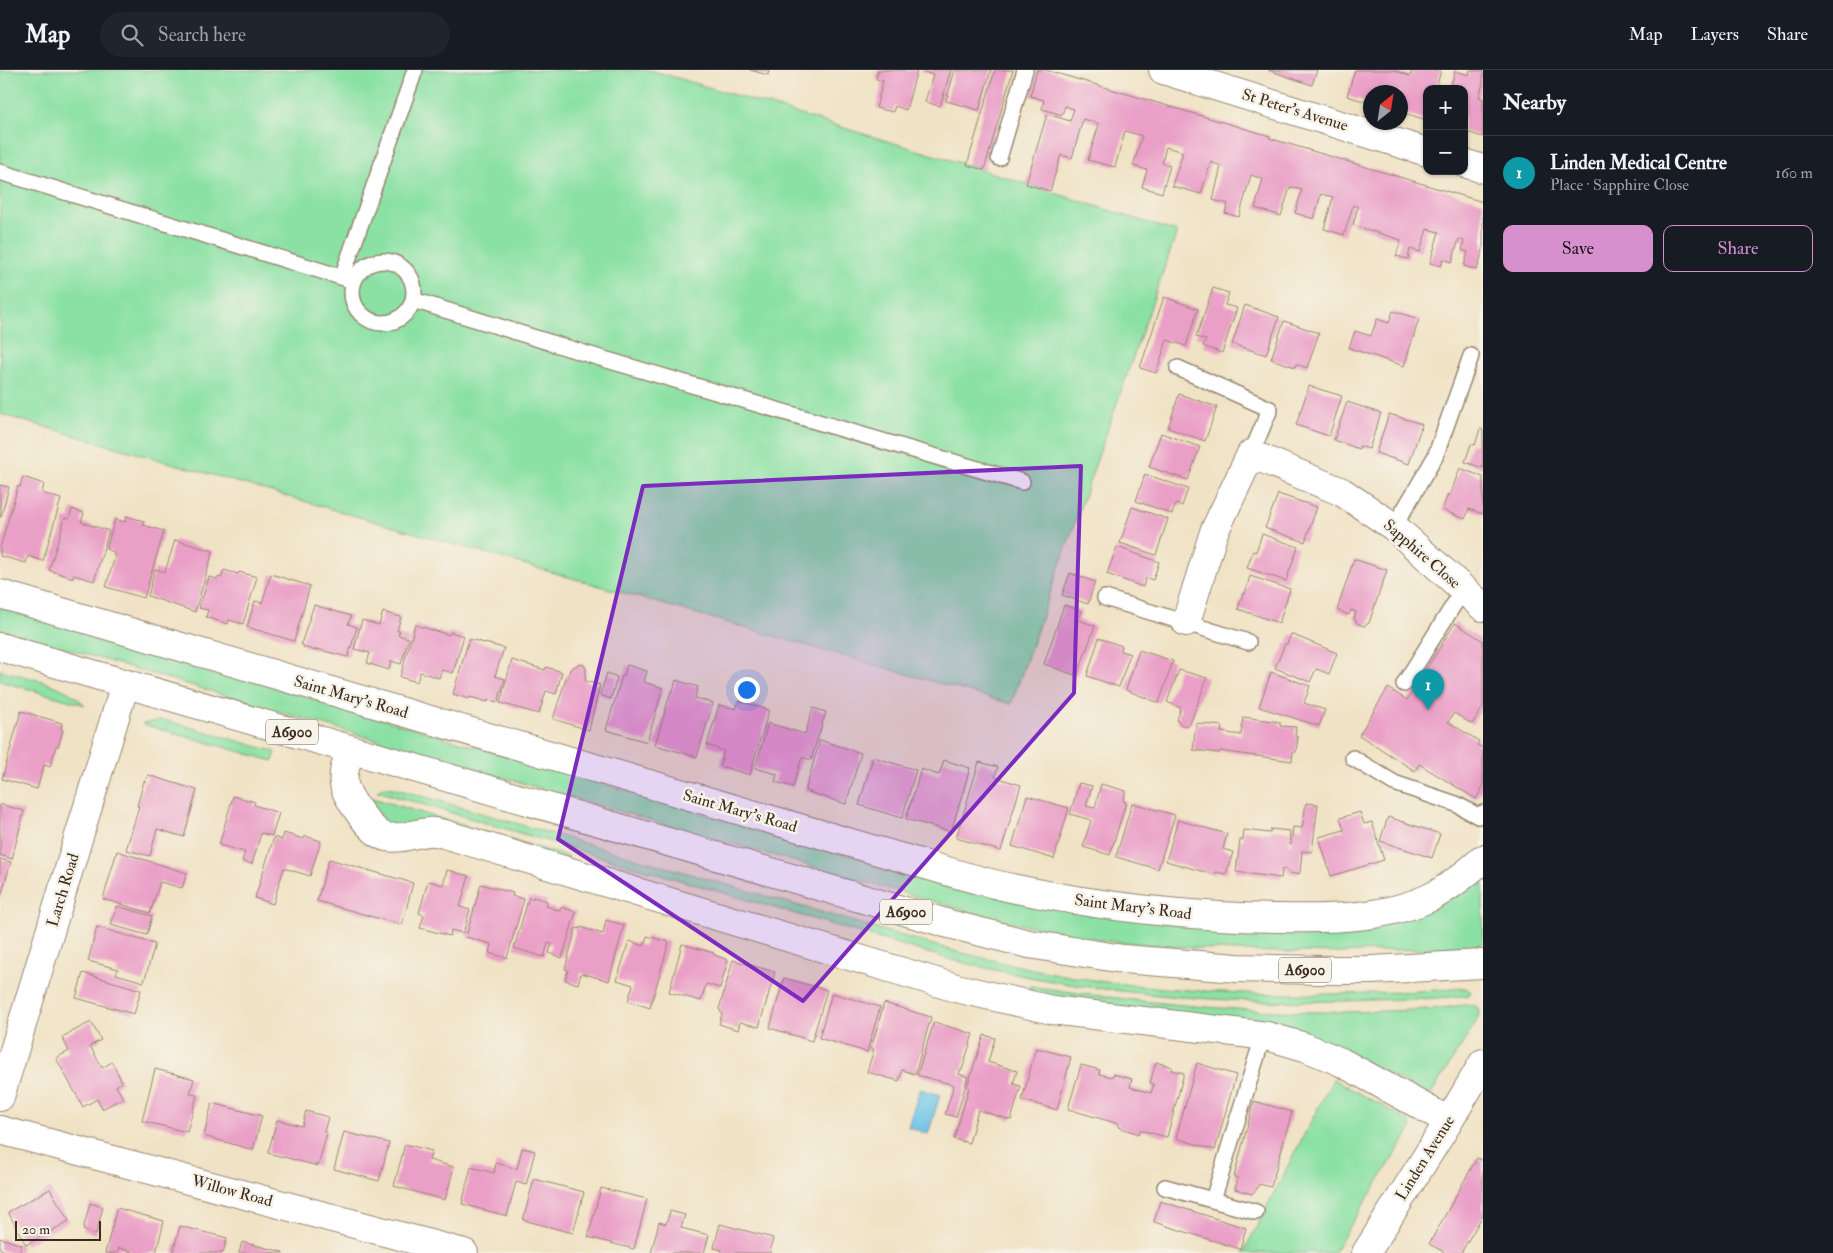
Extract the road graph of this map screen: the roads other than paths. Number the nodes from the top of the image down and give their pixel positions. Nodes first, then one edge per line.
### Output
1 (415, 70) edge
2 (1025, 70) edge
3 (1162, 70) edge
4 (1224, 79) edge
5 (1423, 151) edge
6 (999, 158) dead end
7 (1468, 164) edge
8 (1483, 169) edge
9 (0, 172) edge
10 (348, 279) junction
11 (413, 300) junction
12 (1471, 356) dead end
13 (1178, 368) dead end
14 (1251, 454) junction
15 (1022, 482) dead end
16 (1394, 527) junction
17 (0, 594) edge
18 (1105, 598) dead end
19 (1473, 598) edge
20 (1186, 622) junction
21 (1248, 642) dead end
22 (0, 647) edge
23 (125, 684) junction
24 (1404, 684) dead end
25 (350, 750) junction
26 (1353, 758) dead end
27 (1483, 813) edge
28 (1483, 859) edge
29 (1483, 964) edge
30 (1262, 1036) junction
31 (1483, 1063) edge
32 (0, 1097) edge
33 (1449, 1122) junction
34 (0, 1130) edge
35 (1165, 1187) dead end
36 (1212, 1200) junction
37 (1256, 1212) dead end
38 (464, 1253) edge
39 (1366, 1253) edge

1 - 10 lane
2 - 6 lane
3 - 4 street, St Peter's Avenue
4 - 5 street, St Peter's Avenue
7 - 8 street
9 - 10 lane
10 - 11 lane
10 - 11 lane
11 - 15 lane
12 - 16 lane
13 - 14 lane
14 - 16 street, Sapphire Close
14 - 20 street
16 - 19 street, Sapphire Close
17 - 28 street, Saint Mary's Road
18 - 20 lane
19 - 24 lane
20 - 21 lane
22 - 23 street, A6900
23 - 25 street, A6900
23 - 32 street, Larch Road
25 - 29 street, A6900
25 - 30 street
26 - 27 lane
30 - 33 street
30 - 36 lane
31 - 33 street, Linden Avenue
33 - 39 street, Linden Avenue
34 - 38 street, Willow Road
35 - 36 lane
36 - 37 lane

